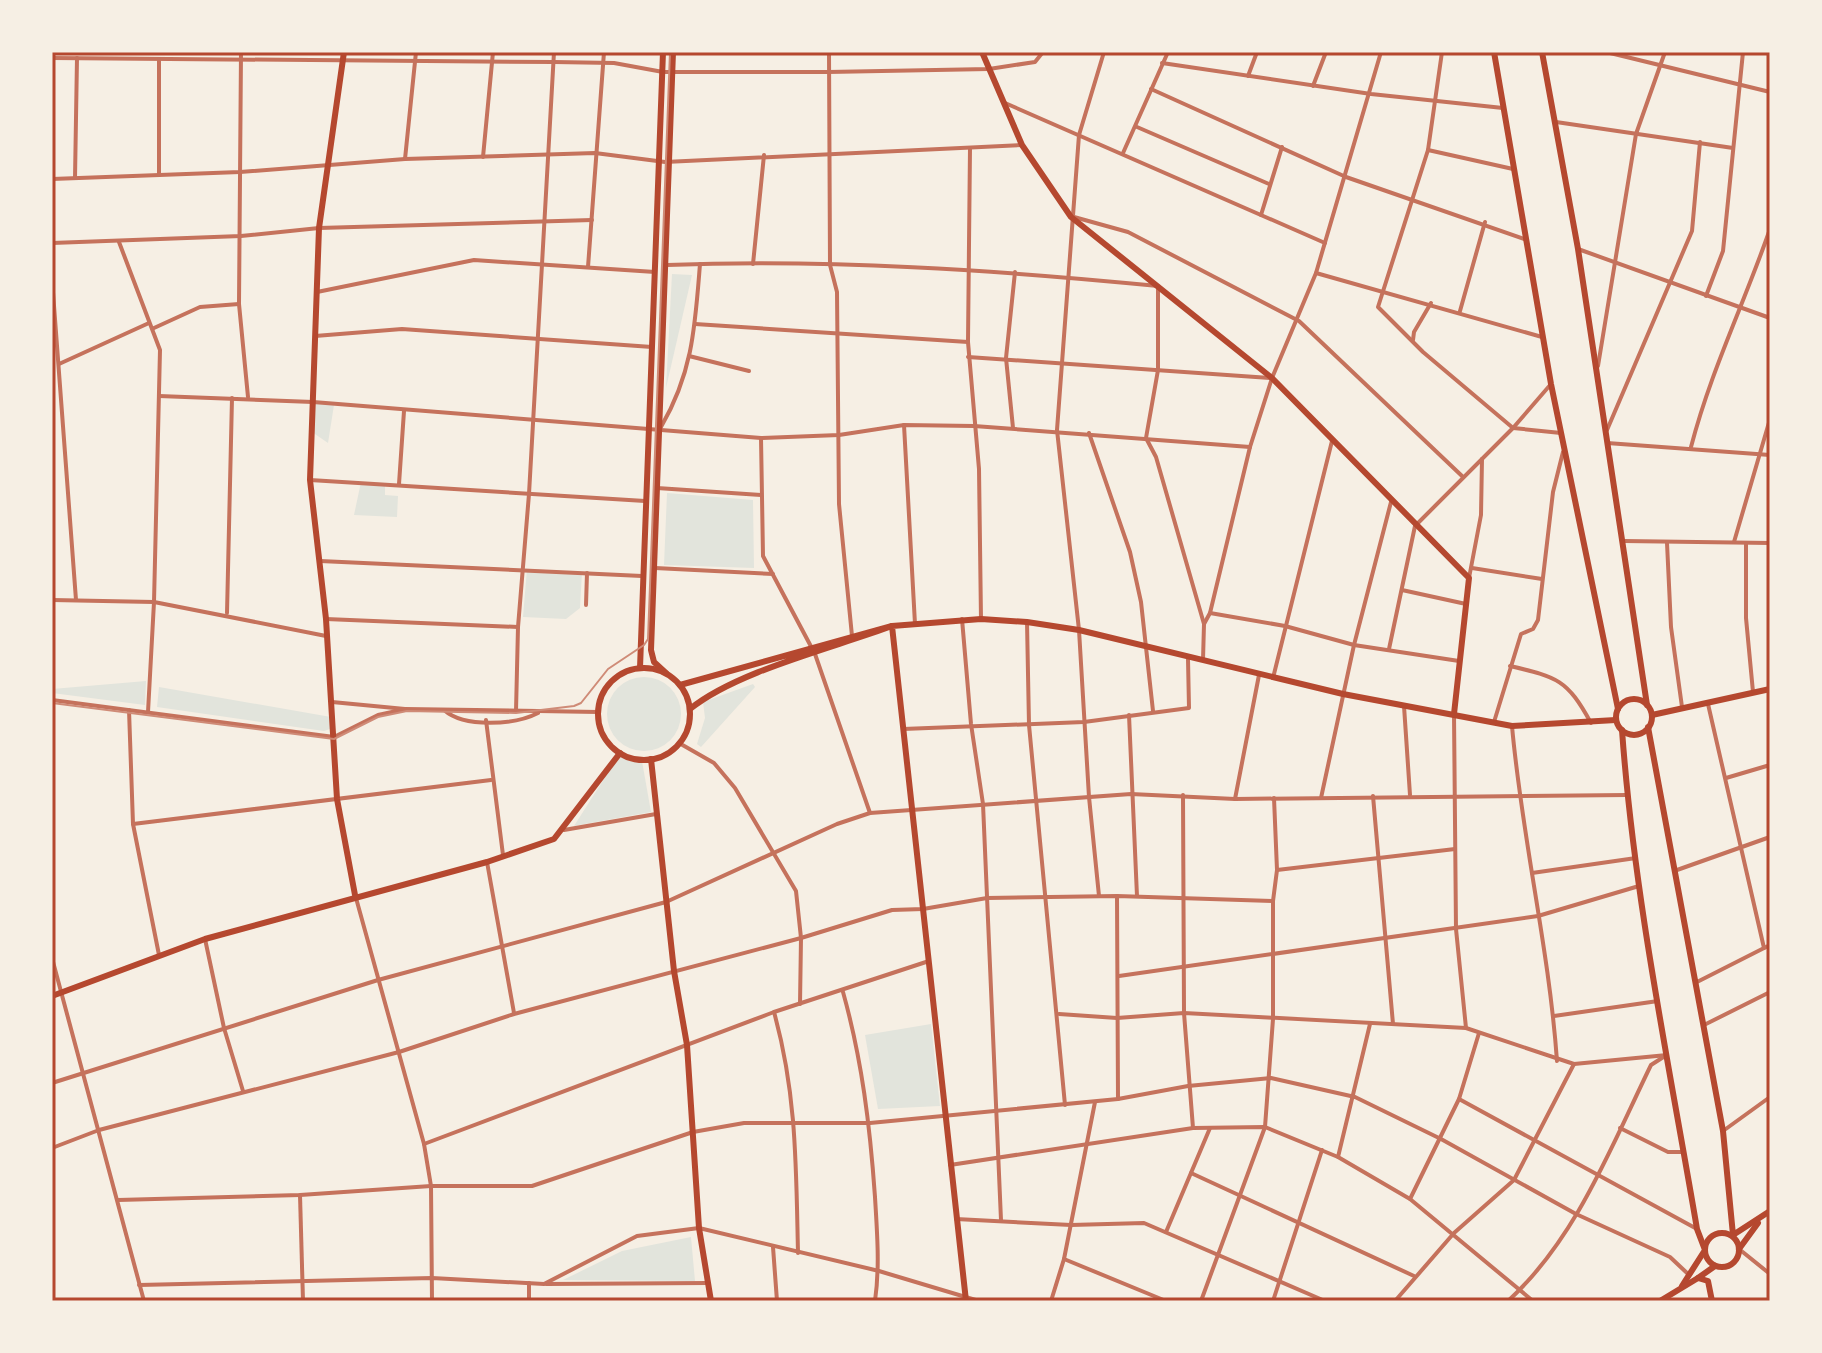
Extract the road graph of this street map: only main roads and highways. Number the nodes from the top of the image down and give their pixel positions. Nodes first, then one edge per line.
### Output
1 (663, 52) edge
2 (673, 52) edge
3 (982, 52) edge
4 (1494, 52) edge
5 (1542, 52) edge
6 (343, 56) edge
7 (892, 626) junction
8 (813, 651) junction
9 (640, 668) junction
10 (666, 673) junction
11 (680, 685) junction
12 (1770, 689) edge
13 (1647, 705) junction
14 (690, 709) junction
15 (1618, 709) junction
16 (1454, 714) junction
17 (1652, 715) junction
18 (1616, 720) junction
19 (1648, 727) junction
20 (1622, 730) junction
21 (620, 753) junction
22 (651, 759) junction
23 (355, 895) junction
24 (52, 996) edge
25 (1770, 1211) edge
26 (1759, 1221) junction
27 (1733, 1235) junction
28 (1739, 1249) junction
29 (1705, 1253) junction
30 (1715, 1266) junction
31 (1707, 1271) junction
32 (1698, 1278) junction
33 (1708, 1281) junction
34 (1682, 1286) junction
35 (966, 1299) edge
36 (711, 1301) edge
37 (1660, 1301) edge
38 (1712, 1301) edge

1 - 9 main road
2 - 10 main road
3 - 16 main road
4 - 15 main road
5 - 13 main road
6 - 23 main road
7 - 8 main road
7 - 8 main road
7 - 16 main road
7 - 35 main road
8 - 11 main road
8 - 14 main road
9 - 10 main road
9 - 21 main road
10 - 11 main road
11 - 14 main road
12 - 17 main road
13 - 15 main road
13 - 17 main road
14 - 22 main road
15 - 18 main road
16 - 18 main road
17 - 19 main road
18 - 20 main road
19 - 20 main road
19 - 27 main road
20 - 29 main road
21 - 22 main road
21 - 23 main road
22 - 36 main road
23 - 24 main road
25 - 26 main road
26 - 27 main road
26 - 28 main road
27 - 28 main road
27 - 29 main road
28 - 30 main road
29 - 30 main road
29 - 31 main road
29 - 34 main road
30 - 31 main road
31 - 32 main road
31 - 33 main road
32 - 33 main road
32 - 34 main road
33 - 38 main road
34 - 37 main road

